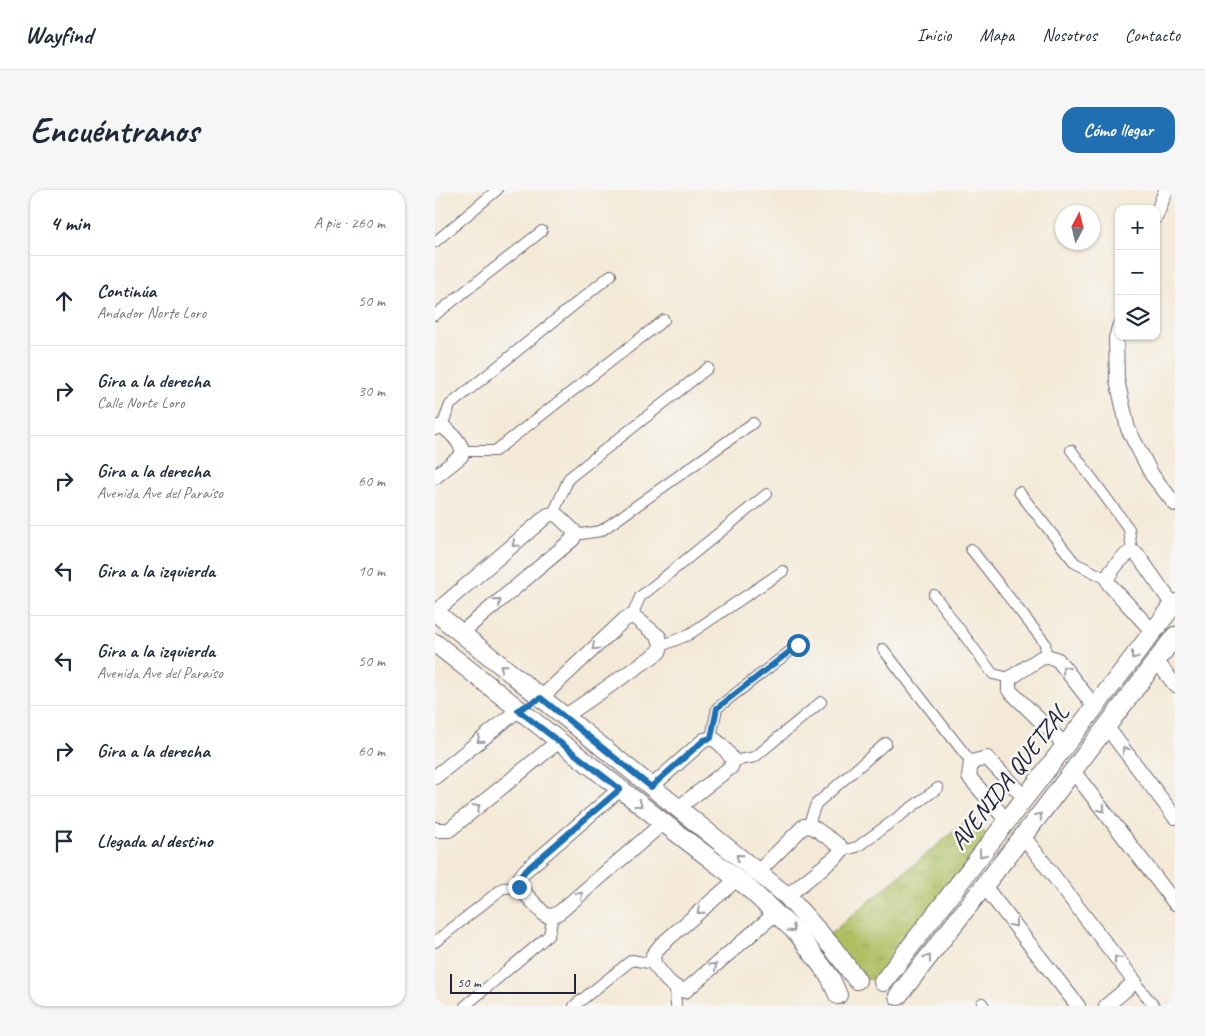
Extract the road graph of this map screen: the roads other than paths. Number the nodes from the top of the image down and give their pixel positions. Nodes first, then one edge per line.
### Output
1 (497, 190) edge
2 (1166, 190) edge
3 (1160, 206) edge
4 (542, 232) dead end
5 (435, 242) edge
6 (611, 275) dead end
7 (435, 315) edge
8 (664, 320) dead end
9 (1117, 340) edge
10 (708, 368) dead end
11 (753, 423) dead end
12 (439, 427) edge
13 (1071, 450) dead end
14 (463, 451) junction
15 (435, 477) edge
16 (1019, 492) dead end
17 (767, 494) dead end
18 (1175, 504) edge
19 (553, 514) junction
20 (574, 535) junction
21 (971, 549) dead end
22 (1132, 552) junction
23 (783, 571) dead end
24 (1107, 579) junction
25 (934, 595) dead end
26 (435, 612) edge
27 (1172, 613) edge
28 (632, 616) junction
29 (1153, 632) junction
30 (461, 633) junction
31 (1175, 636) edge
32 (798, 645) dead end
33 (661, 646) junction
34 (437, 648) edge
35 (883, 649) dead end
36 (1046, 656) junction
37 (1156, 660) junction
38 (1010, 678) junction
39 (1175, 685) edge
40 (541, 698) junction
41 (821, 702) dead end
42 (1095, 707) junction
43 (518, 710) junction
44 (564, 717) junction
45 (1080, 727) junction
46 (1101, 733) junction
47 (711, 738) junction
48 (559, 741) junction
49 (887, 743) dead end
50 (1065, 745) junction
51 (733, 761) junction
52 (971, 762) junction
53 (1073, 771) junction
54 (435, 777) edge
55 (651, 787) junction
56 (938, 788) dead end
57 (620, 789) junction
58 (1025, 798) junction
59 (678, 808) junction
60 (1175, 817) edge
61 (1007, 820) junction
62 (663, 823) junction
63 (808, 826) junction
64 (435, 831) edge
65 (995, 836) junction
66 (1018, 842) junction
67 (841, 851) junction
68 (758, 872) junction
69 (737, 879) junction
70 (984, 886) junction
71 (519, 887) junction
72 (787, 896) junction
73 (1175, 903) edge
74 (775, 913) junction
75 (553, 916) junction
76 (435, 942) edge
77 (654, 964) junction
78 (857, 980) junction
79 (883, 982) junction
80 (1135, 982) junction
81 (675, 987) junction
82 (835, 1000) edge
83 (899, 1001) edge
84 (465, 1006) edge
85 (574, 1006) edge
86 (676, 1006) edge
87 (1078, 1006) edge
88 (1106, 1006) edge
89 (1154, 1006) edge

1 - 5 street
2 - 3 street
4 - 7 street
6 - 12 street
8 - 14 street
9 - 18 street
10 - 19 street
11 - 20 street
12 - 14 street
13 - 22 street
14 - 15 street
16 - 24 street
17 - 28 street
19 - 20 street
19 -> 26 street
30 -> 20 street
21 - 36 street
22 - 24 street
22 - 27 street
23 - 33 street
24 - 29 street
25 - 38 street
26 - 30 street
27 - 29 street, AVENIDA QUETZAL
28 - 33 street
28 -> 40 street
29 -> 42 street, AVENIDA QUETZAL
40 -> 30 street
31 - 37 street, AVENIDA QUETZAL
32 - 47 street
33 - 44 street
34 - 43 street
35 - 52 street
36 - 38 street
42 -> 36 street
37 - 39 street
37 - 46 street, AVENIDA QUETZAL
38 - 50 street
40 - 43 street
40 - 44 street
41 - 51 street
42 - 45 street, AVENIDA QUETZAL
43 - 48 street
43 -> 54 street
44 - 55 street
45 - 46 street
45 - 50 street, AVENIDA QUETZAL
46 - 53 street, AVENIDA QUETZAL
60 -> 46 street
47 - 51 street
47 - 55 street
48 - 57 street
64 -> 48 street
49 - 63 street
50 - 58 street, AVENIDA QUETZAL
51 - 59 street
52 - 58 street
52 - 61 street
66 -> 53 street, AVENIDA QUETZAL
53 -> 73 street
55 - 59 street
56 - 67 street
57 -> 62 street
57 - 71 street
58 - 61 street, AVENIDA QUETZAL
68 -> 59 street
61 - 65 street, AVENIDA QUETZAL
62 - 69 street
75 -> 62 street
63 - 67 street
63 - 68 street
65 - 66 street
65 -> 79 street, AVENIDA QUETZAL
66 - 70 street, AVENIDA QUETZAL
80 -> 66 street
67 - 72 street
68 - 72 street
69 - 74 street
69 -> 77 street
83 -> 70 street, AVENIDA QUETZAL
70 -> 87 street
71 - 75 street
71 - 76 street
72 - 78 street
81 -> 74 street
74 -> 82 street
75 - 84 street
77 - 81 street
77 - 85 street
78 - 79 street
78 - 82 street
79 - 83 street
80 - 88 street
80 - 89 street
81 - 86 street

